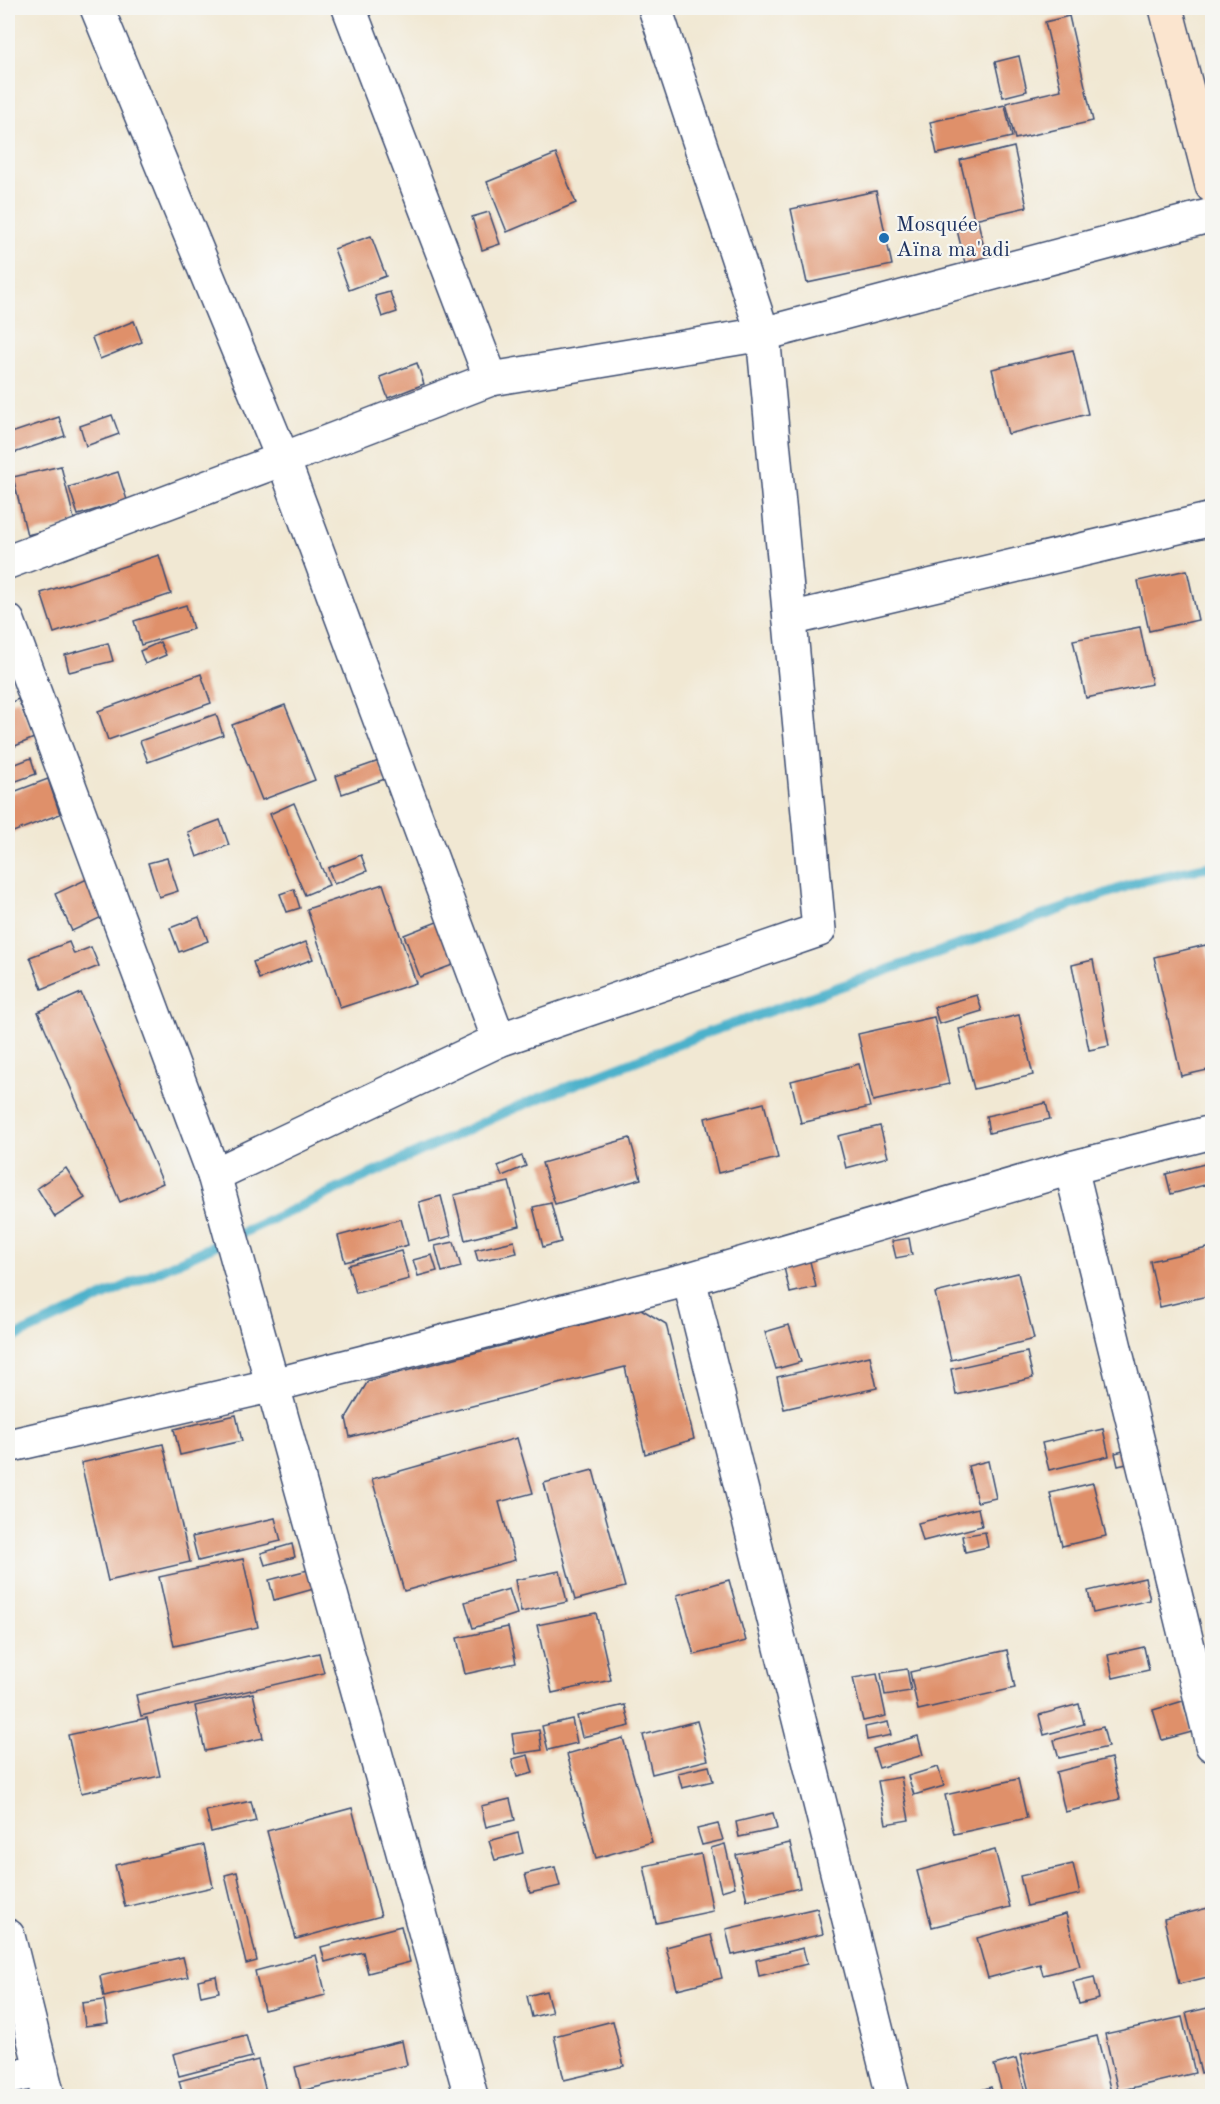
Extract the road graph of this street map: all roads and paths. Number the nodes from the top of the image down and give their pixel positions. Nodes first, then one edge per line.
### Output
1 (97, 8) edge
2 (349, 8) edge
3 (655, 8) edge
4 (1166, 8) edge
5 (1212, 186) edge
6 (1212, 215) edge
7 (763, 334) junction
8 (492, 379) junction
9 (283, 459) junction
10 (1212, 519) edge
11 (8, 562) edge
12 (790, 620) junction
13 (8, 621) edge
14 (499, 1040) junction
15 (1212, 1132) edge
16 (1071, 1168) junction
17 (214, 1175) junction
18 (689, 1279) junction
19 (274, 1385) junction
20 (8, 1446) edge
21 (1212, 1745) edge
22 (8, 1936) edge
23 (8, 2078) edge
24 (45, 2083) edge
25 (471, 2097) edge
26 (893, 2097) edge

1 - 9 street
2 - 8 street
3 - 7 street
4 - 5 street
6 - 7 street
7 - 8 street
7 - 12 street
8 - 9 street
9 - 11 street
9 - 14 street
10 - 12 street
12 - 14 street
13 - 17 street
14 - 17 street
15 - 16 street
16 - 18 street
16 - 21 street
17 - 19 street
18 - 19 street
18 - 26 street
19 - 20 street
19 - 25 street
22 - 24 street
23 - 24 street

